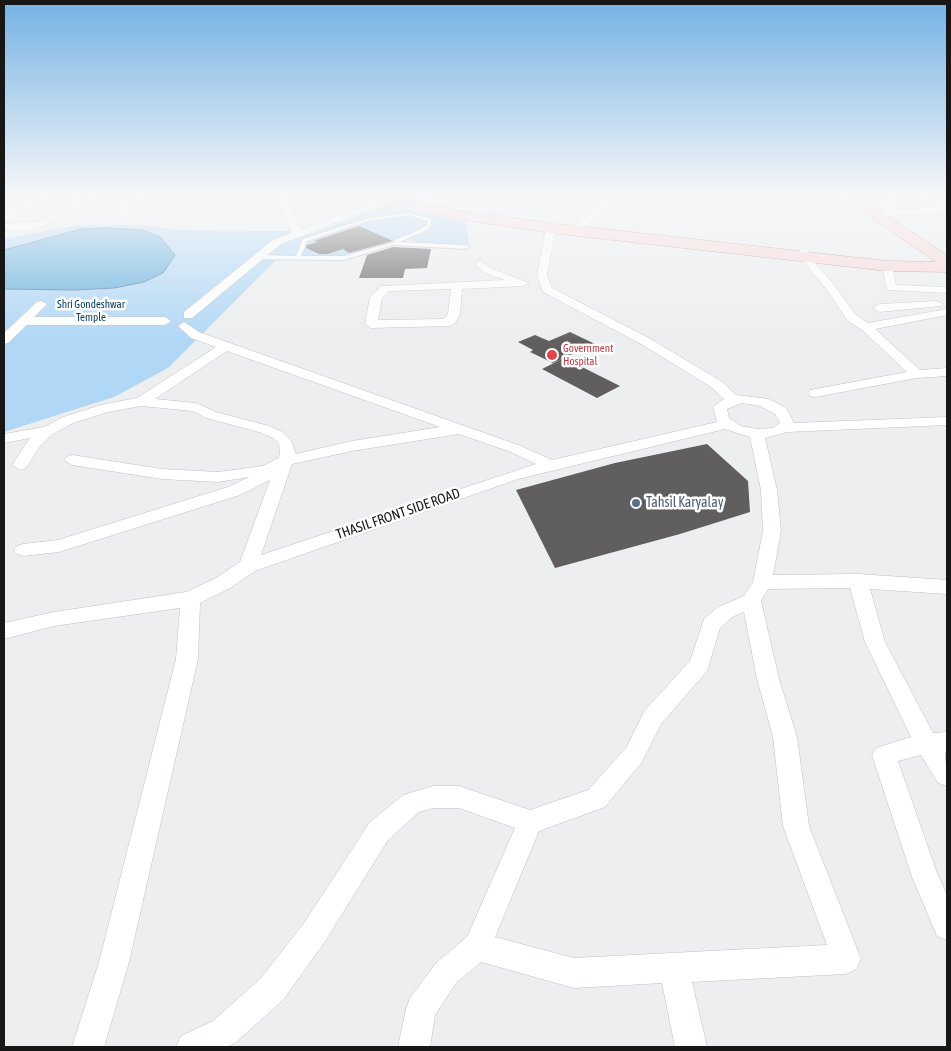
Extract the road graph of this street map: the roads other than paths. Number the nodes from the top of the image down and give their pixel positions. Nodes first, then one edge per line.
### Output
1 (276, 243) edge
2 (304, 243) edge
3 (394, 243) joint
4 (549, 243) edge
5 (702, 243) edge
6 (918, 243) edge
7 (932, 243) edge
8 (466, 247) dead end
9 (804, 254) junction
10 (947, 254) edge
11 (257, 257) junction
12 (298, 258) junction
13 (843, 258) junction
14 (947, 262) edge
15 (480, 264) dead end
16 (887, 266) junction
17 (910, 266) junction
18 (947, 267) edge
19 (523, 283) junction
20 (457, 286) junction
21 (547, 290) junction
22 (947, 290) edge
23 (41, 304) dead end
24 (947, 304) edge
25 (879, 308) dead end
26 (947, 312) edge
27 (24, 321) junction
28 (186, 321) junction
29 (866, 327) junction
30 (4, 340) edge
31 (225, 346) junction
32 (947, 372) edge
33 (917, 374) junction
34 (815, 393) dead end
35 (732, 400) junction
36 (141, 402) junction
37 (947, 421) edge
38 (727, 424) junction
39 (784, 428) junction
40 (462, 430) junction
41 (48, 431) junction
42 (757, 434) junction
43 (4, 438) edge
44 (72, 460) dead end
45 (285, 461) junction
46 (550, 465) junction
47 (20, 466) dead end
48 (23, 550) dead end
49 (248, 566) junction
50 (858, 581) junction
51 (947, 587) edge
52 (756, 591) junction
53 (190, 599) junction
54 (4, 631) edge
55 (936, 743) edge
56 (947, 775) edge
57 (530, 822) junction
58 (947, 926) edge
59 (477, 947) junction
60 (674, 969) junction
61 (88, 1047) edge
62 (192, 1047) edge
63 (414, 1047) edge
64 (691, 1047) edge

1 - 11 street
2 - 12 lane
3 - 8 lane
3 - 12 lane
4 - 21 street
5 - 9 main road
6 - 14 main road
7 - 10 main road
9 - 13 main road
9 - 29 street
11 - 12 lane
11 - 28 street
13 - 16 main road
13 - 17 main road
15 - 19 street
16 - 17 main road
16 - 22 street
17 - 18 main road
19 - 20 street
19 - 21 street
20 - 20 street
21 - 35 street
23 - 27 street
24 - 25 street
26 - 29 street
27 - 28 street
27 - 30 street
28 - 31 street
29 - 33 street
31 - 36 street
31 - 40 street
32 - 33 street
33 - 34 street
35 - 38 street
35 - 39 street
36 - 41 street
36 - 45 street
37 - 39 street
38 - 42 street
38 - 46 street, THASIL FRONT SIDE ROAD
39 - 42 street
40 - 45 street
40 - 46 street
41 - 43 street
41 - 47 street
42 - 52 street
44 - 45 street
45 - 48 street
45 - 49 street
46 - 49 street, THASIL FRONT SIDE ROAD
49 - 53 street, THASIL FRONT SIDE ROAD
50 - 51 street
50 - 52 street
50 - 55 street
52 - 57 street
52 - 60 street
53 - 54 street, THASIL FRONT SIDE ROAD
53 - 61 street
55 - 56 street
55 - 58 street
57 - 59 street
57 - 62 street
59 - 60 street
59 - 63 street
60 - 64 street

